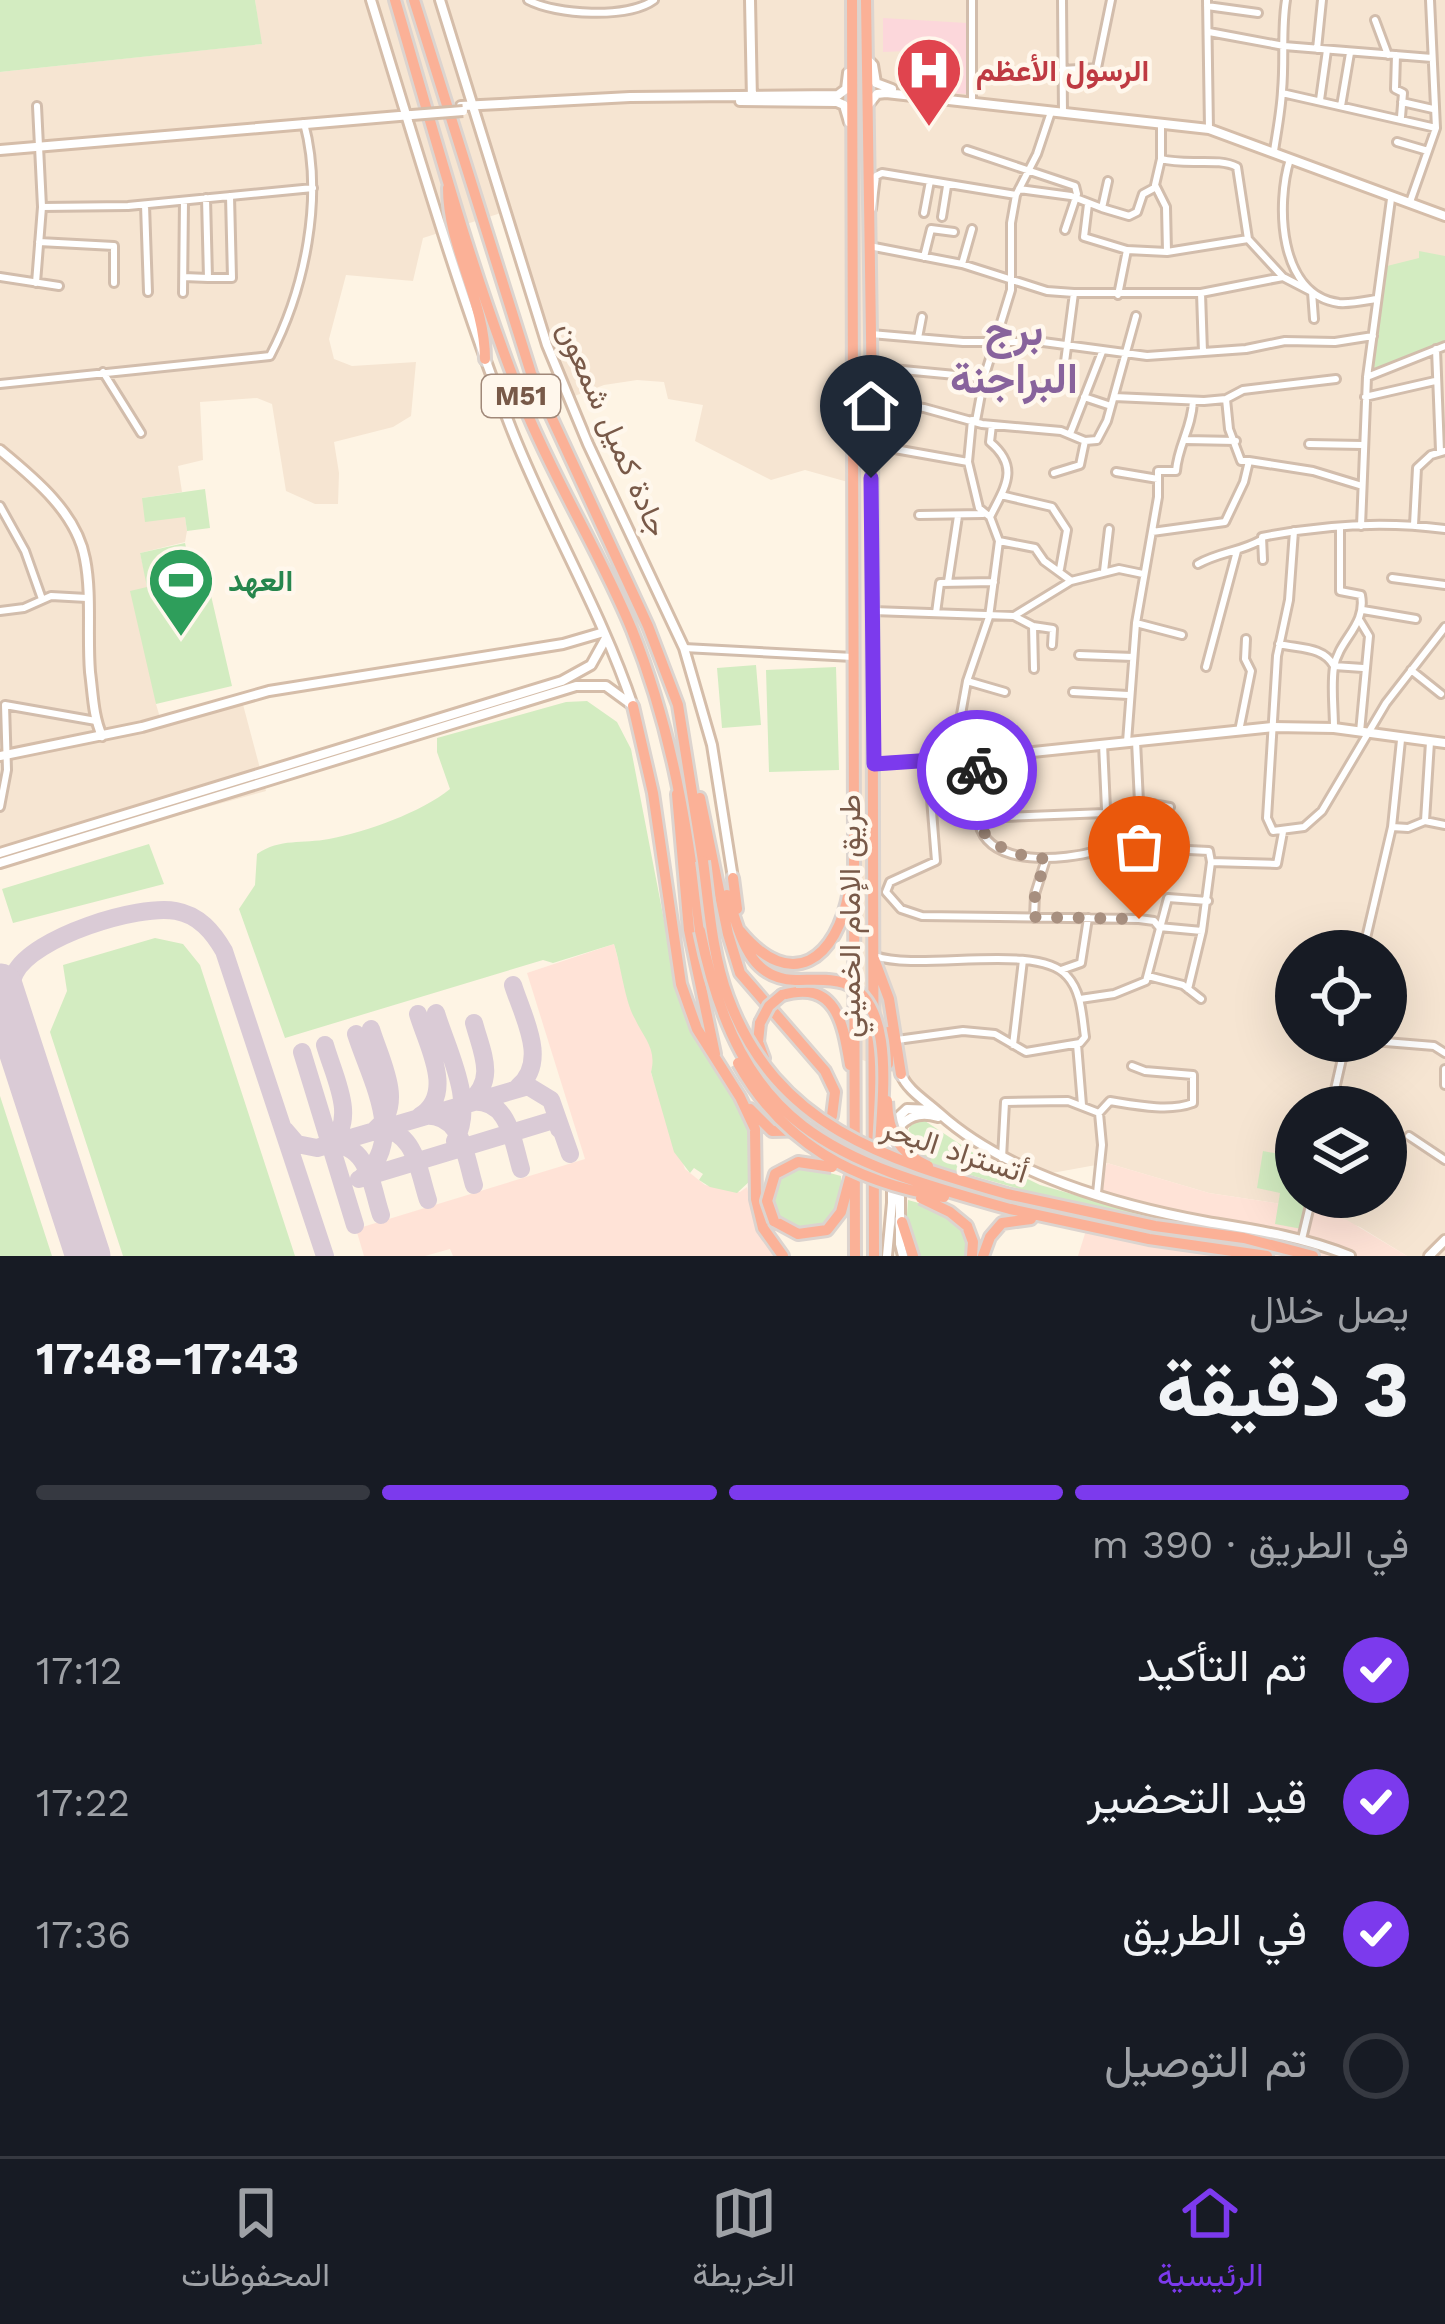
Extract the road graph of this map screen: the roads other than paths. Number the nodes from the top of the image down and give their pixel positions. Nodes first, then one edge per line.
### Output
1 (370, 0) edge
2 (395, 0) edge
3 (414, 0) edge
4 (440, 0) edge
5 (528, 0) edge
6 (654, 0) edge
7 (750, 0) edge
8 (851, 0) edge
9 (866, 0) edge
10 (972, 0) edge
11 (1062, 0) edge
12 (1111, 0) edge
13 (1286, 0) edge
14 (1322, 0) edge
15 (1430, 0) edge
16 (1207, 3) edge
17 (1258, 13) dead end
18 (1375, 20) dead end
19 (1209, 32) junction
20 (1284, 46) junction
21 (1317, 49) junction
22 (1327, 50) junction
23 (1350, 53) junction
24 (1392, 55) junction
25 (1432, 58) junction
26 (859, 59) junction
27 (1062, 70) junction
28 (881, 90) junction
29 (1282, 93) junction
30 (752, 99) junction
31 (1320, 101) junction
32 (971, 103) junction
33 (1402, 103) junction
34 (37, 106) dead end
35 (1341, 106) junction
36 (474, 107) junction
37 (1435, 109) junction
38 (1057, 112) junction
39 (408, 113) junction
40 (866, 115) junction
41 (1401, 118) junction
42 (304, 123) junction
43 (1161, 124) junction
44 (1436, 128) junction
45 (853, 129) junction
46 (1209, 129) junction
47 (1397, 142) dead end
48 (41, 145) junction
49 (0, 150) edge
50 (967, 150) dead end
51 (1274, 151) junction
52 (1428, 151) junction
53 (1161, 159) junction
54 (1290, 159) junction
55 (1030, 170) junction
56 (448, 178) junction
57 (930, 181) junction
58 (1108, 181) dead end
59 (947, 186) junction
60 (313, 188) junction
61 (1156, 188) junction
62 (1017, 192) junction
63 (230, 196) junction
64 (206, 198) junction
65 (1075, 198) junction
66 (1391, 199) junction
67 (184, 200) junction
68 (1409, 203) junction
69 (145, 204) junction
70 (1088, 204) junction
71 (42, 207) junction
72 (1102, 208) junction
73 (924, 213) dead end
74 (1445, 216) edge
75 (868, 217) junction
76 (942, 217) dead end
77 (972, 229) dead end
78 (1065, 230) dead end
79 (954, 232) dead end
80 (1248, 239) junction
81 (39, 242) junction
82 (869, 246) junction
83 (1127, 250) junction
84 (1167, 252) junction
85 (924, 257) junction
86 (962, 265) junction
87 (0, 277) edge
88 (184, 278) junction
89 (208, 278) junction
90 (1283, 278) junction
91 (1012, 279) junction
92 (36, 283) junction
93 (114, 283) dead end
94 (59, 286) dead end
95 (148, 292) dead end
96 (1312, 292) junction
97 (183, 293) dead end
98 (1075, 293) junction
99 (1201, 293) junction
100 (1118, 295) junction
101 (1376, 299) junction
102 (1136, 316) dead end
103 (922, 317) dead end
104 (1314, 319) dead end
105 (871, 334) junction
106 (1373, 336) junction
107 (918, 338) junction
108 (995, 343) junction
109 (1067, 346) junction
110 (1445, 346) edge
111 (1436, 349) junction
112 (1102, 352) junction
113 (1203, 352) junction
114 (1126, 354) junction
115 (485, 359) junction
116 (871, 367) junction
117 (103, 372) junction
118 (1367, 376) junction
119 (984, 378) junction
120 (1439, 378) edge
121 (1336, 380) dead end
122 (0, 384) edge
123 (1084, 397) junction
124 (1365, 397) junction
125 (1226, 399) junction
126 (1193, 401) junction
127 (872, 402) junction
128 (1112, 402) junction
129 (974, 421) junction
130 (992, 425) junction
131 (141, 433) dead end
132 (1070, 434) junction
133 (1185, 440) junction
134 (1085, 441) junction
135 (1236, 441) junction
136 (1309, 444) dead end
137 (1362, 445) junction
138 (872, 448) junction
139 (0, 450) edge
140 (1443, 451) edge
141 (853, 452) junction
142 (1249, 461) junction
143 (968, 462) junction
144 (1116, 472) dead end
145 (1054, 473) dead end
146 (1158, 479) junction
147 (1360, 485) junction
148 (853, 488) junction
149 (871, 488) junction
150 (1005, 496) junction
151 (0, 506) edge
152 (919, 515) dead end
153 (987, 515) junction
154 (958, 516) junction
155 (1414, 525) junction
156 (1361, 526) junction
157 (1109, 529) dead end
158 (1340, 529) junction
159 (1445, 529) edge
160 (1294, 531) junction
161 (1152, 532) junction
162 (1261, 540) junction
163 (999, 541) junction
164 (1237, 551) junction
165 (1263, 560) dead end
166 (1198, 564) dead end
167 (1060, 569) junction
168 (1104, 571) junction
169 (1143, 574) junction
170 (1392, 578) dead end
171 (1071, 581) junction
172 (949, 582) junction
173 (994, 582) junction
174 (1445, 585) edge
175 (87, 598) junction
176 (42, 599) junction
177 (0, 610) edge
178 (1363, 610) junction
179 (873, 611) junction
180 (936, 613) junction
181 (1014, 616) junction
182 (989, 617) junction
183 (1416, 619) dead end
184 (1360, 621) junction
185 (1136, 623) junction
186 (1033, 626) junction
187 (1445, 627) edge
188 (606, 634) junction
189 (1182, 635) dead end
190 (1246, 639) dead end
191 (1279, 644) junction
192 (1052, 645) dead end
193 (684, 648) junction
194 (1079, 655) dead end
195 (853, 657) junction
196 (1133, 657) junction
197 (1334, 666) junction
198 (1206, 668) dead end
199 (1364, 668) junction
200 (1034, 669) dead end
201 (1411, 670) junction
202 (967, 681) junction
203 (1005, 692) dead end
204 (1072, 692) dead end
205 (1128, 694) junction
206 (1442, 694) dead end
207 (633, 706) junction
208 (96, 721) junction
209 (1273, 727) junction
210 (1334, 728) junction
211 (1239, 730) junction
212 (1365, 732) junction
213 (103, 736) junction
214 (1401, 740) junction
215 (1132, 742) junction
216 (1430, 742) junction
217 (1445, 743) edge
218 (1103, 744) junction
219 (1014, 754) junction
220 (2, 756) edge
221 (978, 757) junction
222 (953, 759) junction
223 (928, 760) junction
224 (874, 764) junction
225 (685, 778) junction
226 (1016, 781) dead end
227 (0, 807) edge
228 (1170, 807) dead end
229 (1106, 813) junction
230 (979, 818) junction
231 (1425, 820) junction
232 (1445, 825) edge
233 (1392, 827) junction
234 (1283, 832) junction
235 (1097, 851) junction
236 (0, 853) edge
237 (1046, 859) junction
238 (1211, 862) junction
239 (0, 863) edge
240 (855, 877) junction
241 (733, 878) joint
242 (721, 889) junction
243 (1208, 901) junction
244 (1034, 917) junction
245 (1088, 918) junction
246 (1159, 927) junction
247 (739, 928) junction
248 (1368, 930) edge
249 (855, 932) junction
250 (873, 932) junction
251 (1202, 932) junction
252 (872, 955) junction
253 (1023, 960) junction
254 (1061, 970) junction
255 (1148, 976) junction
256 (1188, 988) junction
257 (715, 998) junction
258 (1080, 999) junction
259 (1201, 999) dead end
260 (896, 1040) junction
261 (1076, 1044) junction
262 (1407, 1044) edge
263 (1013, 1045) junction
264 (1445, 1053) edge
265 (715, 1054) junction
266 (1132, 1066) dead end
267 (1445, 1069) edge
268 (902, 1074) joint
269 (1445, 1085) edge
270 (740, 1097) junction
271 (855, 1098) junction
272 (1082, 1105) junction
273 (936, 1111) junction
274 (1099, 1113) junction
275 (945, 1119) junction
276 (824, 1121) junction
277 (1408, 1136) dead end
278 (1002, 1158) junction
279 (1445, 1160) edge
280 (873, 1170) junction
281 (861, 1176) junction
282 (884, 1185) junction
283 (982, 1187) junction
284 (1097, 1193) junction
285 (967, 1197) junction
286 (874, 1198) junction
287 (892, 1203) junction
288 (1308, 1218) edge
289 (1056, 1220) junction
290 (902, 1222) junction
291 (1303, 1239) junction
292 (1445, 1240) edge
293 (783, 1256) edge
294 (855, 1256) edge
295 (874, 1256) edge
296 (887, 1256) edge
297 (903, 1256) edge
298 (913, 1256) edge
299 (972, 1256) edge
300 (983, 1256) edge
301 (1267, 1256) edge
302 (1313, 1256) edge
303 (1349, 1256) edge
304 (1429, 1256) edge

1 - 39 street
2 - 56 highway, M51
3 - 225 highway, جادة كميل شمعون / M51
4 - 36 street, جادة كميل شمعون
5 - 6 street
7 - 30 street
8 - 26 highway, طريق الإمام الخميني
9 - 26 highway, طريق الإمام الخميني
10 - 32 street
11 - 27 street
12 - 27 street
13 - 20 street
14 - 21 street
15 - 25 street
16 - 17 street
16 - 19 street
18 - 24 street
19 - 20 street
19 - 46 street
20 - 21 street
20 - 29 street
21 - 22 street
22 - 23 street
22 - 31 street
23 - 24 street
23 - 35 street
24 - 25 street
24 - 33 street
25 - 37 street
26 - 28 street
26 - 30 street
26 - 40 highway, طريق الإمام الخميني
26 - 45 highway, طريق الإمام الخميني
27 - 38 street
28 - 32 street
28 - 40 street
29 - 31 street
29 - 51 street
30 - 36 street
30 - 45 street
31 - 35 street
32 - 38 street
33 - 37 street
33 - 41 street
34 - 48 street
35 - 41 street
36 - 39 street, bridge
36 - 193 street, جادة كميل شمعون
37 - 44 street
38 - 43 street
38 - 55 street
39 - 42 street
39 - 115 street
40 - 75 highway, طريق الإمام الخميني
41 - 44 street
42 - 48 street
42 - 60 street
43 - 46 street
43 - 53 street
44 - 52 street
45 - 141 highway, طريق الإمام الخميني
46 - 51 street
47 - 52 street
48 - 49 street
48 - 71 street
50 - 55 street
51 - 54 street
52 - 68 street
53 - 61 street
53 - 80 street
54 - 66 street
54 - 96 street
55 - 62 street
55 - 65 street
56 - 115 highway
56 - 225 highway, M51
57 - 59 street
57 - 73 street
57 - 75 street
58 - 72 street
59 - 62 street
59 - 76 street
60 - 63 street
60 - 117 street
61 - 72 street
61 - 84 street
62 - 65 street
62 - 91 street
63 - 64 street
63 - 89 street
64 - 67 street
64 - 89 street
65 - 70 street
65 - 78 street
66 - 68 street
66 - 101 street
67 - 69 street
67 - 88 street
68 - 74 street
69 - 71 street
69 - 95 street
70 - 72 street
70 - 83 street
71 - 81 street
75 - 82 highway, طريق الإمام الخميني
77 - 86 street
79 - 85 street
80 - 84 street
80 - 90 street
81 - 92 street
81 - 93 street
82 - 85 street
82 - 105 highway, طريق الإمام الخميني
83 - 84 street
83 - 100 street
85 - 86 street
86 - 91 street
87 - 92 street
88 - 89 street
88 - 97 street
90 - 96 street
90 - 99 street
91 - 98 street
91 - 108 street
92 - 94 street
96 - 101 street
96 - 104 street
98 - 100 street
98 - 109 street
99 - 100 street
99 - 113 street
101 - 106 street
102 - 114 street
103 - 107 street
105 - 107 street
105 - 116 highway, طريق الإمام الخميني
106 - 113 street
106 - 118 street
107 - 108 street
108 - 109 street
108 - 119 street
109 - 112 street
109 - 119 street
110 - 111 street
111 - 118 street
111 - 120 street
112 - 114 street
112 - 123 street
113 - 114 street
114 - 128 street
115 - 188 street
116 - 119 street
116 - 127 highway, طريق الإمام الخميني
117 - 122 street
117 - 131 street
118 - 124 street
119 - 129 street
120 - 124 street
120 - 140 street
121 - 125 street
123 - 128 street
123 - 132 street
124 - 137 street
125 - 126 street
125 - 135 street
126 - 128 street
126 - 133 street
127 - 129 street
127 - 138 highway, طريق الإمام الخميني
128 - 134 street
129 - 130 street
129 - 143 street
130 - 132 street
130 - 150 street
132 - 134 street
133 - 135 street
133 - 146 street
134 - 145 street
135 - 142 street
136 - 137 street
137 - 147 street
138 - 141 highway
138 - 143 street
138 - 149 highway, طريق الإمام الخميني
139 - 175 street
140 - 155 street
141 - 148 highway, طريق الإمام الخميني
142 - 147 street
142 - 161 street
143 - 153 street
144 - 146 street
146 - 161 street
147 - 156 street
148 - 149 highway
148 - 195 highway, طريق الإمام الخميني
149 - 179 highway, طريق الإمام الخميني
150 - 153 street
150 - 167 street
151 - 176 street
152 - 154 street
153 - 154 street
153 - 163 street
154 - 172 street
155 - 156 street
155 - 159 street
156 - 158 street
157 - 168 street
158 - 160 street
158 - 178 street
160 - 162 street
160 - 191 street
161 - 169 street
162 - 164 street
162 - 165 street
163 - 167 street
163 - 173 street
164 - 166 street
164 - 198 street
167 - 171 street
168 - 169 street
168 - 171 street
169 - 185 street
170 - 174 street
171 - 181 street
172 - 173 street
172 - 180 street
173 - 182 street
175 - 176 street
175 - 208 street
176 - 177 street
178 - 183 street
178 - 184 street
179 - 180 street
179 - 224 highway, طريق الإمام الخميني
180 - 182 street
181 - 182 street
181 - 186 street
182 - 202 street
184 - 197 street
184 - 199 street
185 - 189 street
185 - 196 street
186 - 192 street
186 - 200 street
187 - 201 street
188 - 207 street
188 - 213 street
188 - 236 street
190 - 211 street
191 - 197 street
191 - 209 street
193 - 195 street
193 - 241 street, جادة كميل شمعون
194 - 196 street
195 - 240 highway, طريق الإمام الخميني
196 - 205 street
197 - 199 street
197 - 210 street
199 - 212 street
201 - 206 street
201 - 212 street
202 - 203 street
202 - 222 street
204 - 205 street
205 - 215 street
207 - 239 street
207 - 265 highway
208 - 213 street
208 - 220 street
209 - 210 street
209 - 211 street
209 - 234 street
210 - 212 street
211 - 215 street
212 - 214 street
212 - 234 street
213 - 220 street
214 - 216 street
214 - 233 street
215 - 218 street
215 - 228 street
216 - 217 street
216 - 231 street
218 - 219 street
218 - 229 street
219 - 221 street
219 - 226 street
220 - 227 street
221 - 222 street
221 - 230 street
222 - 223 street
223 - 224 street
223 - 244 street
224 - 250 highway, طريق الإمام الخميني
225 - 242 highway
225 - 257 highway, أتستراد البحر / M51, bridge
225 - 265 highway
225 - 276 highway, أتستراد البحر / M51, bridge
229 - 230 street
229 - 235 street
230 - 237 street
231 - 232 street
231 - 233 street
233 - 248 street
234 - 238 street
235 - 237 street
235 - 238 street
237 - 244 street
238 - 243 street
240 - 247 highway
240 - 249 highway, طريق الإمام الخميني
241 - 247 highway
242 - 247 highway
242 - 270 highway
243 - 246 street
243 - 251 street
244 - 245 street
245 - 246 street
245 - 254 street
246 - 251 street
246 - 255 street
247 - 280 highway, bridge
249 - 250 highway
249 - 271 highway, طريق الإمام الخميني
250 - 252 highway, طريق الإمام الخميني
251 - 256 street
252 - 253 street
252 - 260 highway
252 - 280 highway, طريق الإمام الخميني
252 - 283 highway, bridge
253 - 254 street
253 - 263 street
254 - 258 street
255 - 256 street
255 - 258 street
256 - 259 street
257 - 281 highway, bridge
257 - 285 highway, أتستراد البحر / M51, bridge
258 - 261 street
260 - 263 street
260 - 268 highway
261 - 263 street
261 - 272 street
262 - 264 street
265 - 270 highway
266 - 274 street
267 - 269 street
268 - 273 street
270 - 293 highway
271 - 276 highway, bridge
271 - 281 highway, bridge
271 - 294 highway, طريق الإمام الخميني
272 - 274 street
272 - 278 street
273 - 275 street
273 - 287 street
274 - 284 street
275 - 278 street
275 - 290 street
276 - 283 highway, أتستراد البحر / M51, bridge
277 - 279 street
278 - 284 street
280 - 286 highway, طريق الإمام الخميني
281 - 282 highway, bridge
282 - 285 highway, bridge
282 - 299 highway, bridge
283 - 302 highway, أتستراد البحر / M51, bridge
284 - 291 street
285 - 289 highway, أتستراد البحر / M51, bridge
286 - 287 highway
286 - 295 highway, طريق الإمام الخميني
287 - 296 street
288 - 291 street
289 - 300 highway
289 - 301 highway, أتستراد البحر / M51
290 - 297 street
290 - 298 highway
291 - 303 street
292 - 304 street

